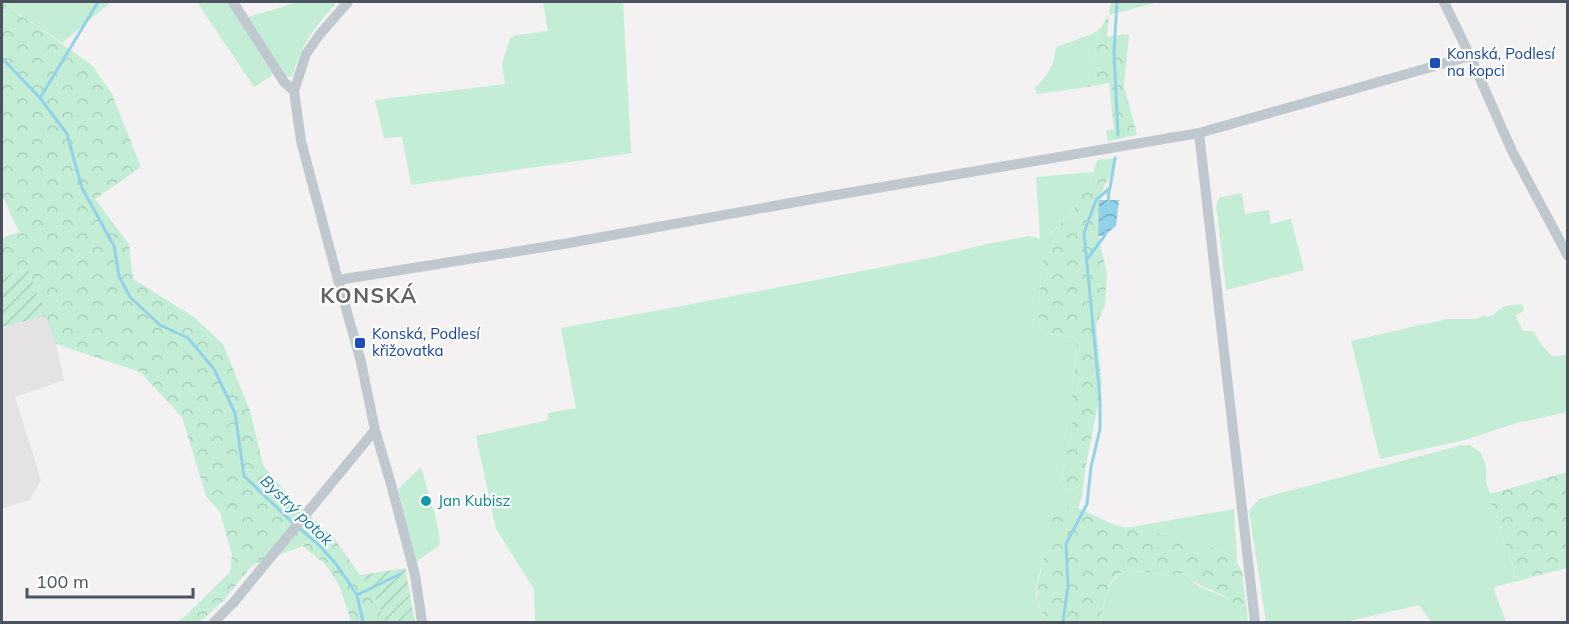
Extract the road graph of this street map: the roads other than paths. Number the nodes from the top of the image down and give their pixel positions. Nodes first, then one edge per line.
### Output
1 (233, 2) edge
2 (348, 2) edge
3 (1444, 2) edge
4 (1470, 56) junction
5 (294, 91) junction
6 (1199, 133) junction
7 (1568, 256) edge
8 (339, 280) junction
9 (375, 430) junction
10 (214, 622) edge
11 (422, 622) edge
12 (1255, 622) edge

1 - 5 street
2 - 5 street
3 - 4 street
4 - 6 street
4 - 7 street
5 - 8 street
6 - 8 street
6 - 12 street
8 - 9 street
9 - 10 street
9 - 11 street

